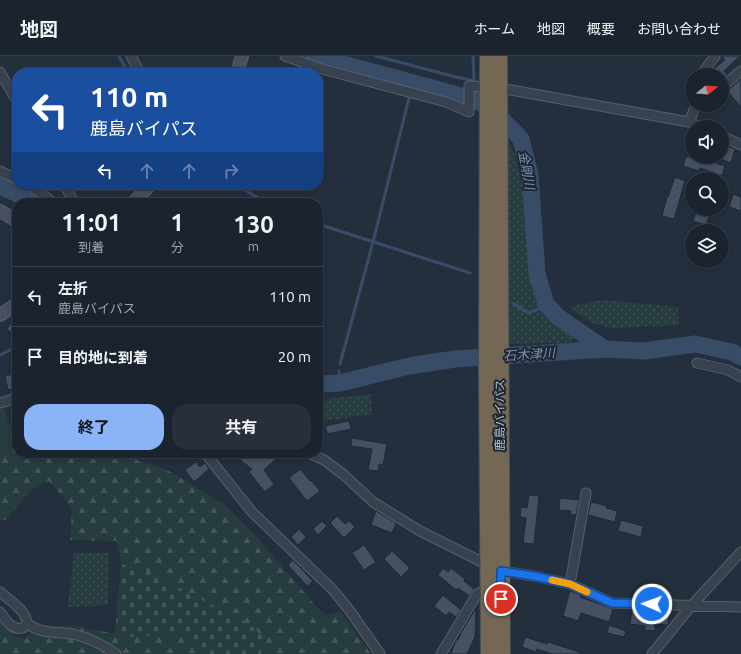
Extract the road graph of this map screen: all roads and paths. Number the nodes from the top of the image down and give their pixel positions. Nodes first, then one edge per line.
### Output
1 (131, 56) edge
2 (242, 56) edge
3 (285, 56) edge
4 (488, 56) edge
5 (499, 56) edge
6 (715, 56) edge
7 (137, 68) edge
8 (238, 68) edge
9 (319, 68) edge
10 (706, 68) edge
11 (323, 69) edge
12 (741, 71) edge
13 (0, 72) edge
14 (729, 81) edge
15 (12, 93) edge
16 (493, 94) junction
17 (685, 121) edge
18 (729, 139) edge
19 (741, 144) edge
20 (0, 171) edge
21 (12, 177) edge
22 (36, 190) edge
23 (145, 190) edge
24 (47, 198) edge
25 (138, 198) edge
26 (0, 211) edge
27 (12, 218) edge
28 (12, 307) edge
29 (0, 315) edge
30 (493, 336) junction
31 (697, 363) dead end
32 (741, 377) edge
33 (12, 399) edge
34 (0, 402) edge
35 (209, 458) edge
36 (319, 458) edge
37 (586, 493) dead end
38 (741, 552) edge
39 (495, 568) junction
40 (570, 584) junction
41 (488, 589) junction
42 (0, 592) edge
43 (692, 605) junction
44 (741, 607) edge
45 (0, 612) edge
46 (27, 623) junction
47 (116, 654) edge
48 (380, 654) edge
49 (441, 654) edge
50 (489, 654) edge
51 (502, 654) edge
52 (652, 654) edge

1 - 7 street
2 - 8 street
3 - 9 street
4 - 16 highway, 鹿島バイパス
5 - 16 highway, 鹿島バイパス
6 - 10 street
11 - 16 street
12 - 14 street
13 - 15 street
16 - 17 street
16 - 30 highway, 鹿島バイパス
16 - 30 highway, 鹿島バイパス
18 - 19 street
20 - 21 street
22 - 24 street
23 - 25 street
26 - 27 street
28 - 29 street
30 - 39 highway, 鹿島バイパス
31 - 32 street
33 - 34 street
35 - 48 street
36 - 39 street
37 - 40 street
38 - 43 street
39 - 40 street
39 - 41 highway, 鹿島バイパス
39 - 51 highway, 鹿島バイパス
40 - 43 street
41 - 49 street
41 - 50 highway, 鹿島バイパス
42 - 46 street
43 - 44 street
43 - 52 street
45 - 46 street
46 - 47 street

